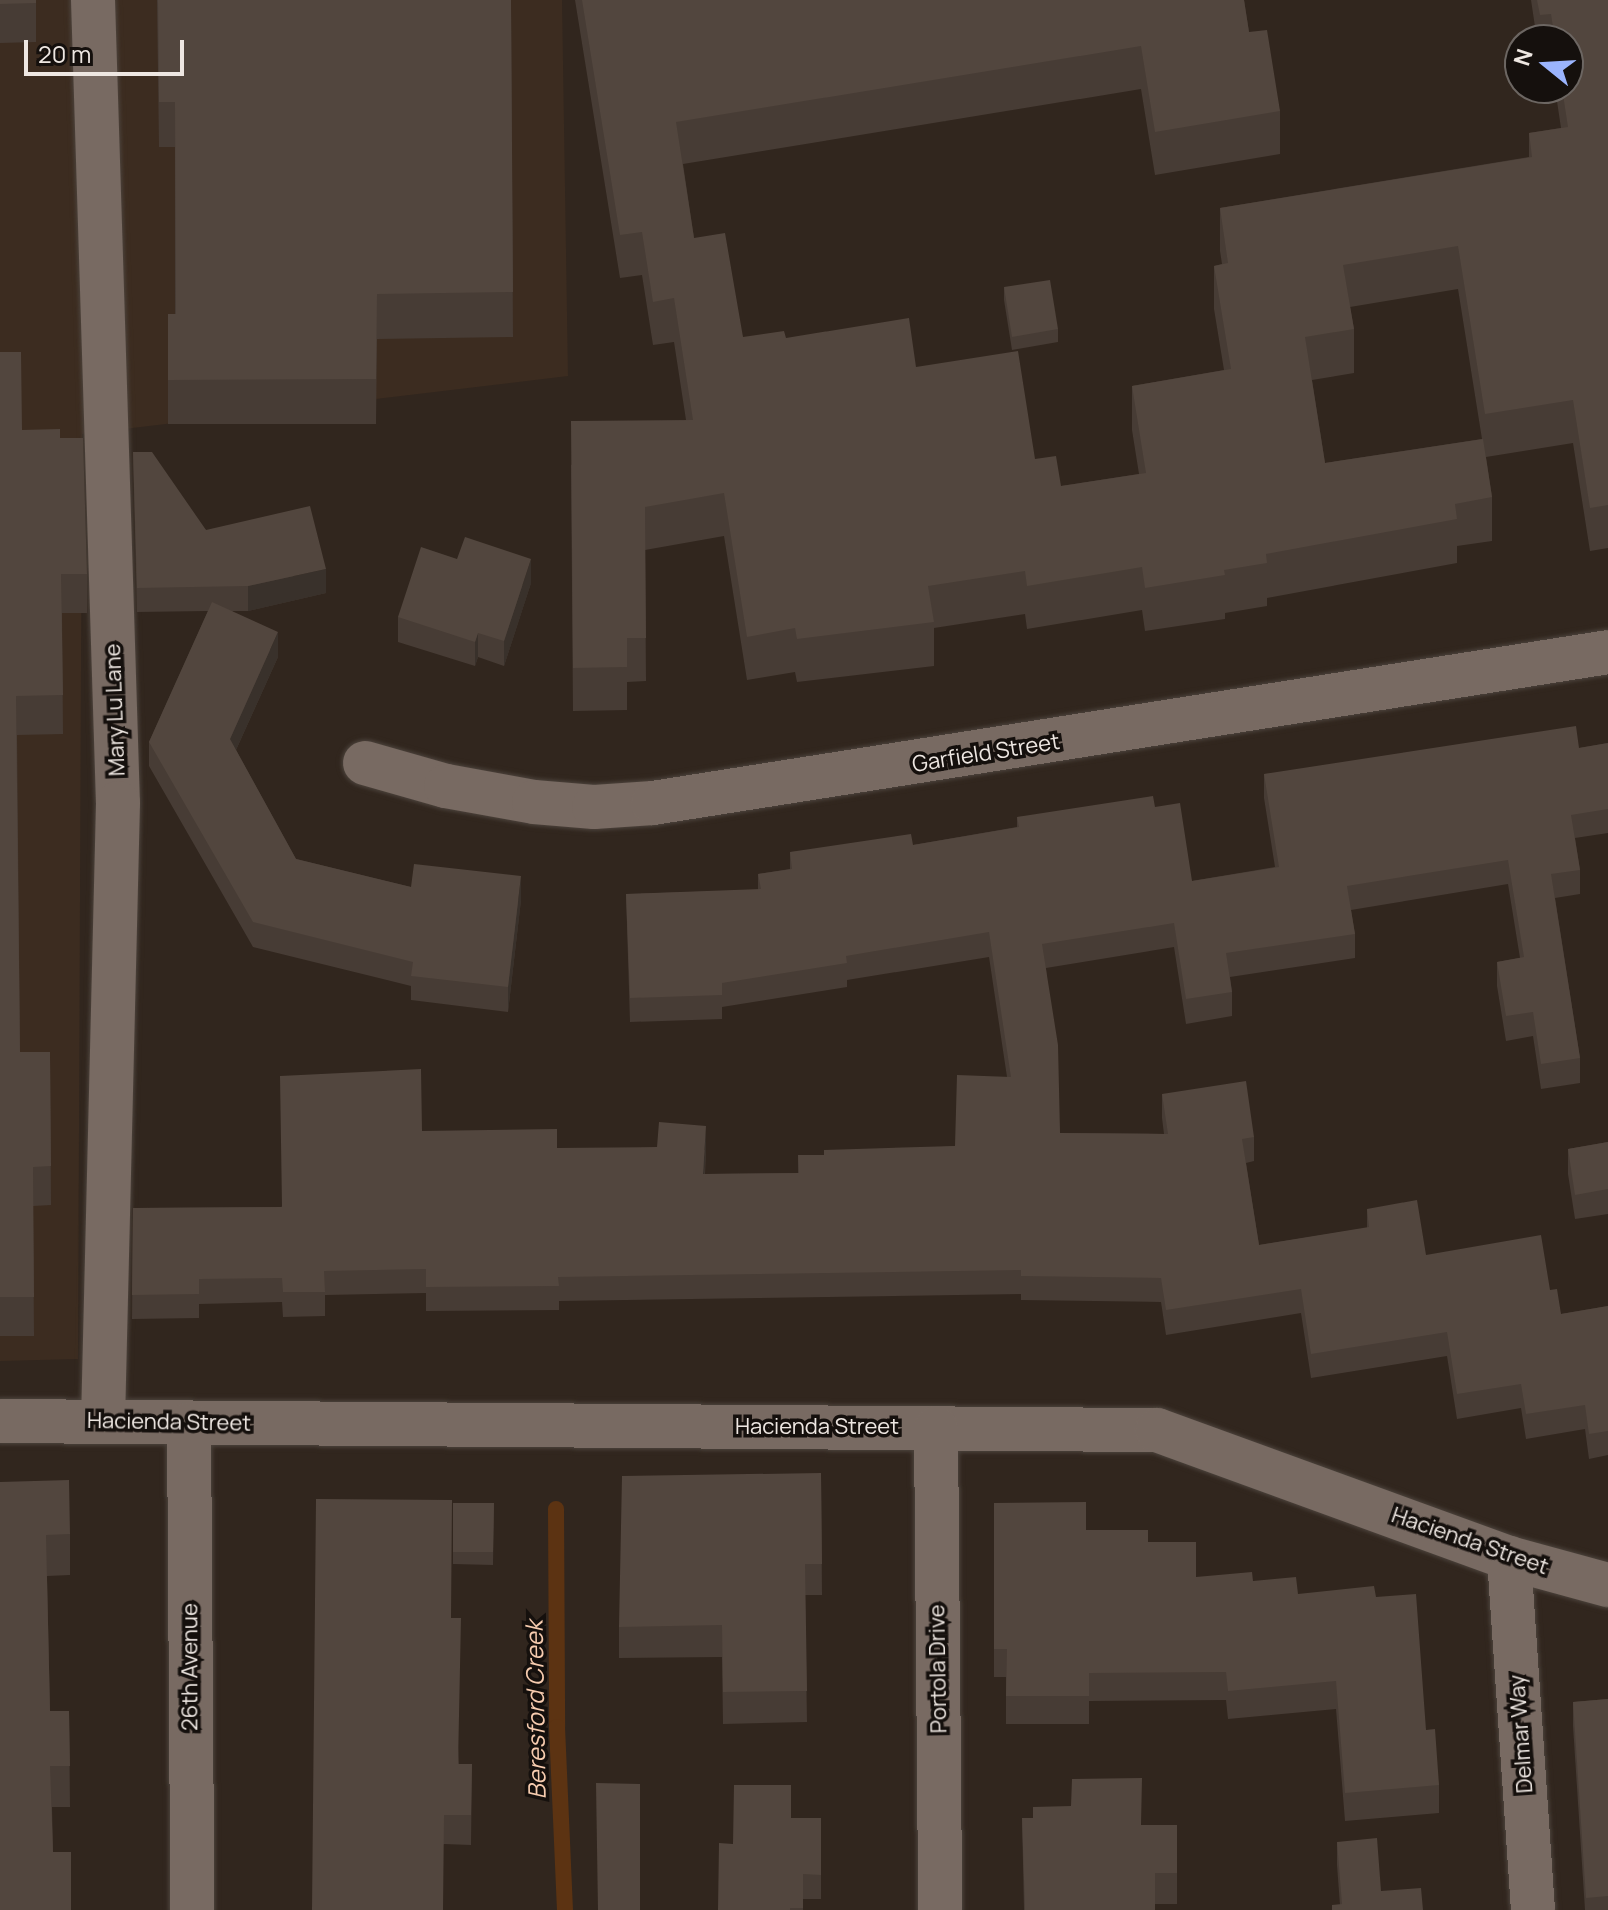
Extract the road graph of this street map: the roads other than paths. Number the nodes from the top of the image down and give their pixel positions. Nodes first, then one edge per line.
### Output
1 (93, 0) edge
2 (1608, 652) edge
3 (365, 763) dead end
4 (0, 1421) edge
5 (103, 1421) junction
6 (189, 1424) junction
7 (936, 1428) junction
8 (1509, 1558) junction
9 (1608, 1585) edge
10 (192, 1910) edge
11 (940, 1910) edge
12 (1533, 1910) edge

1 - 5 street, Mary Lu Lane
2 - 3 street, Garfield Street
4 - 5 street, Hacienda Street
5 - 6 street, Hacienda Street
6 - 7 street, Hacienda Street
6 - 10 street, 26th Avenue
7 - 8 street, Hacienda Street
7 - 11 street, Portola Drive
8 - 9 street, Hacienda Street
8 - 12 street, Delmar Way

